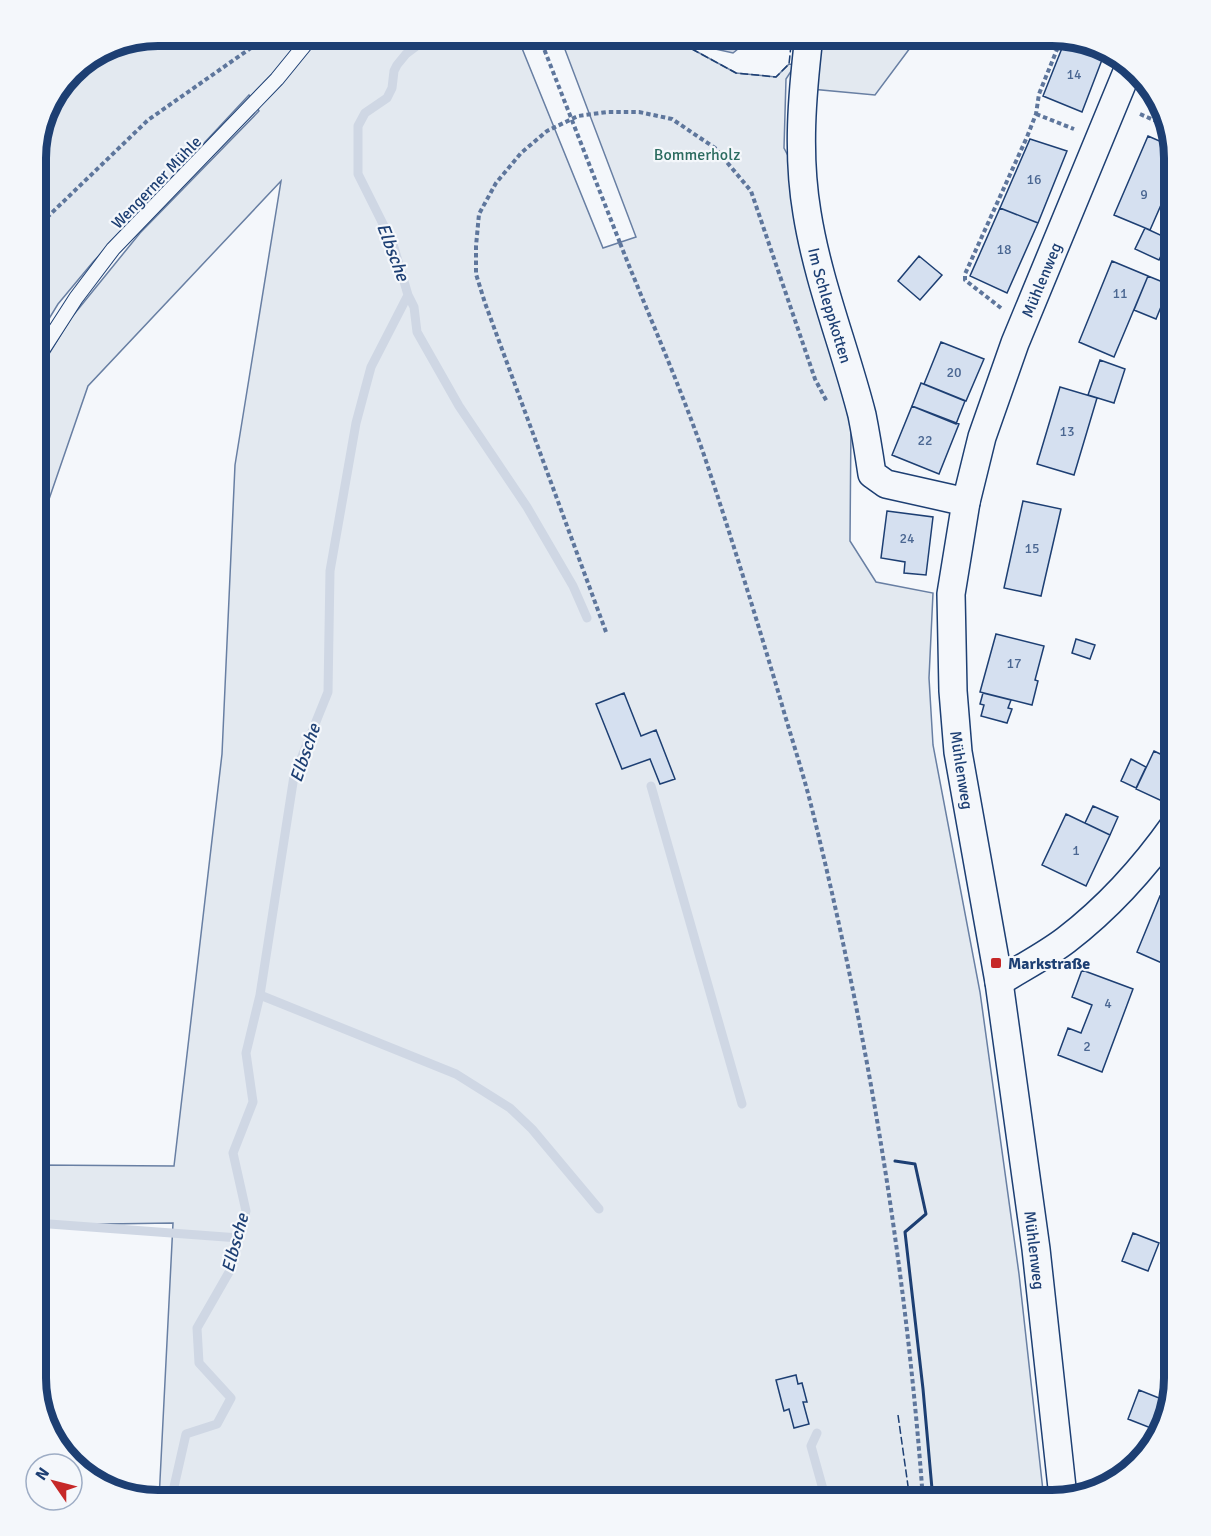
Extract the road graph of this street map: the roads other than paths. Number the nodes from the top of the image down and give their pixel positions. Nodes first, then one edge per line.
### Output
1 (304, 46) edge
2 (808, 47) edge
3 (1127, 75) edge
4 (47, 343) edge
5 (966, 502) junction
6 (1164, 839) edge
7 (999, 982) junction
8 (1062, 1489) edge

1 - 4 lane, Wengerner Mühle
2 - 5 street, Im Schleppkotten
3 - 5 street, Mühlenweg
5 - 7 street, Mühlenweg
6 - 7 street
7 - 8 street, Mühlenweg

